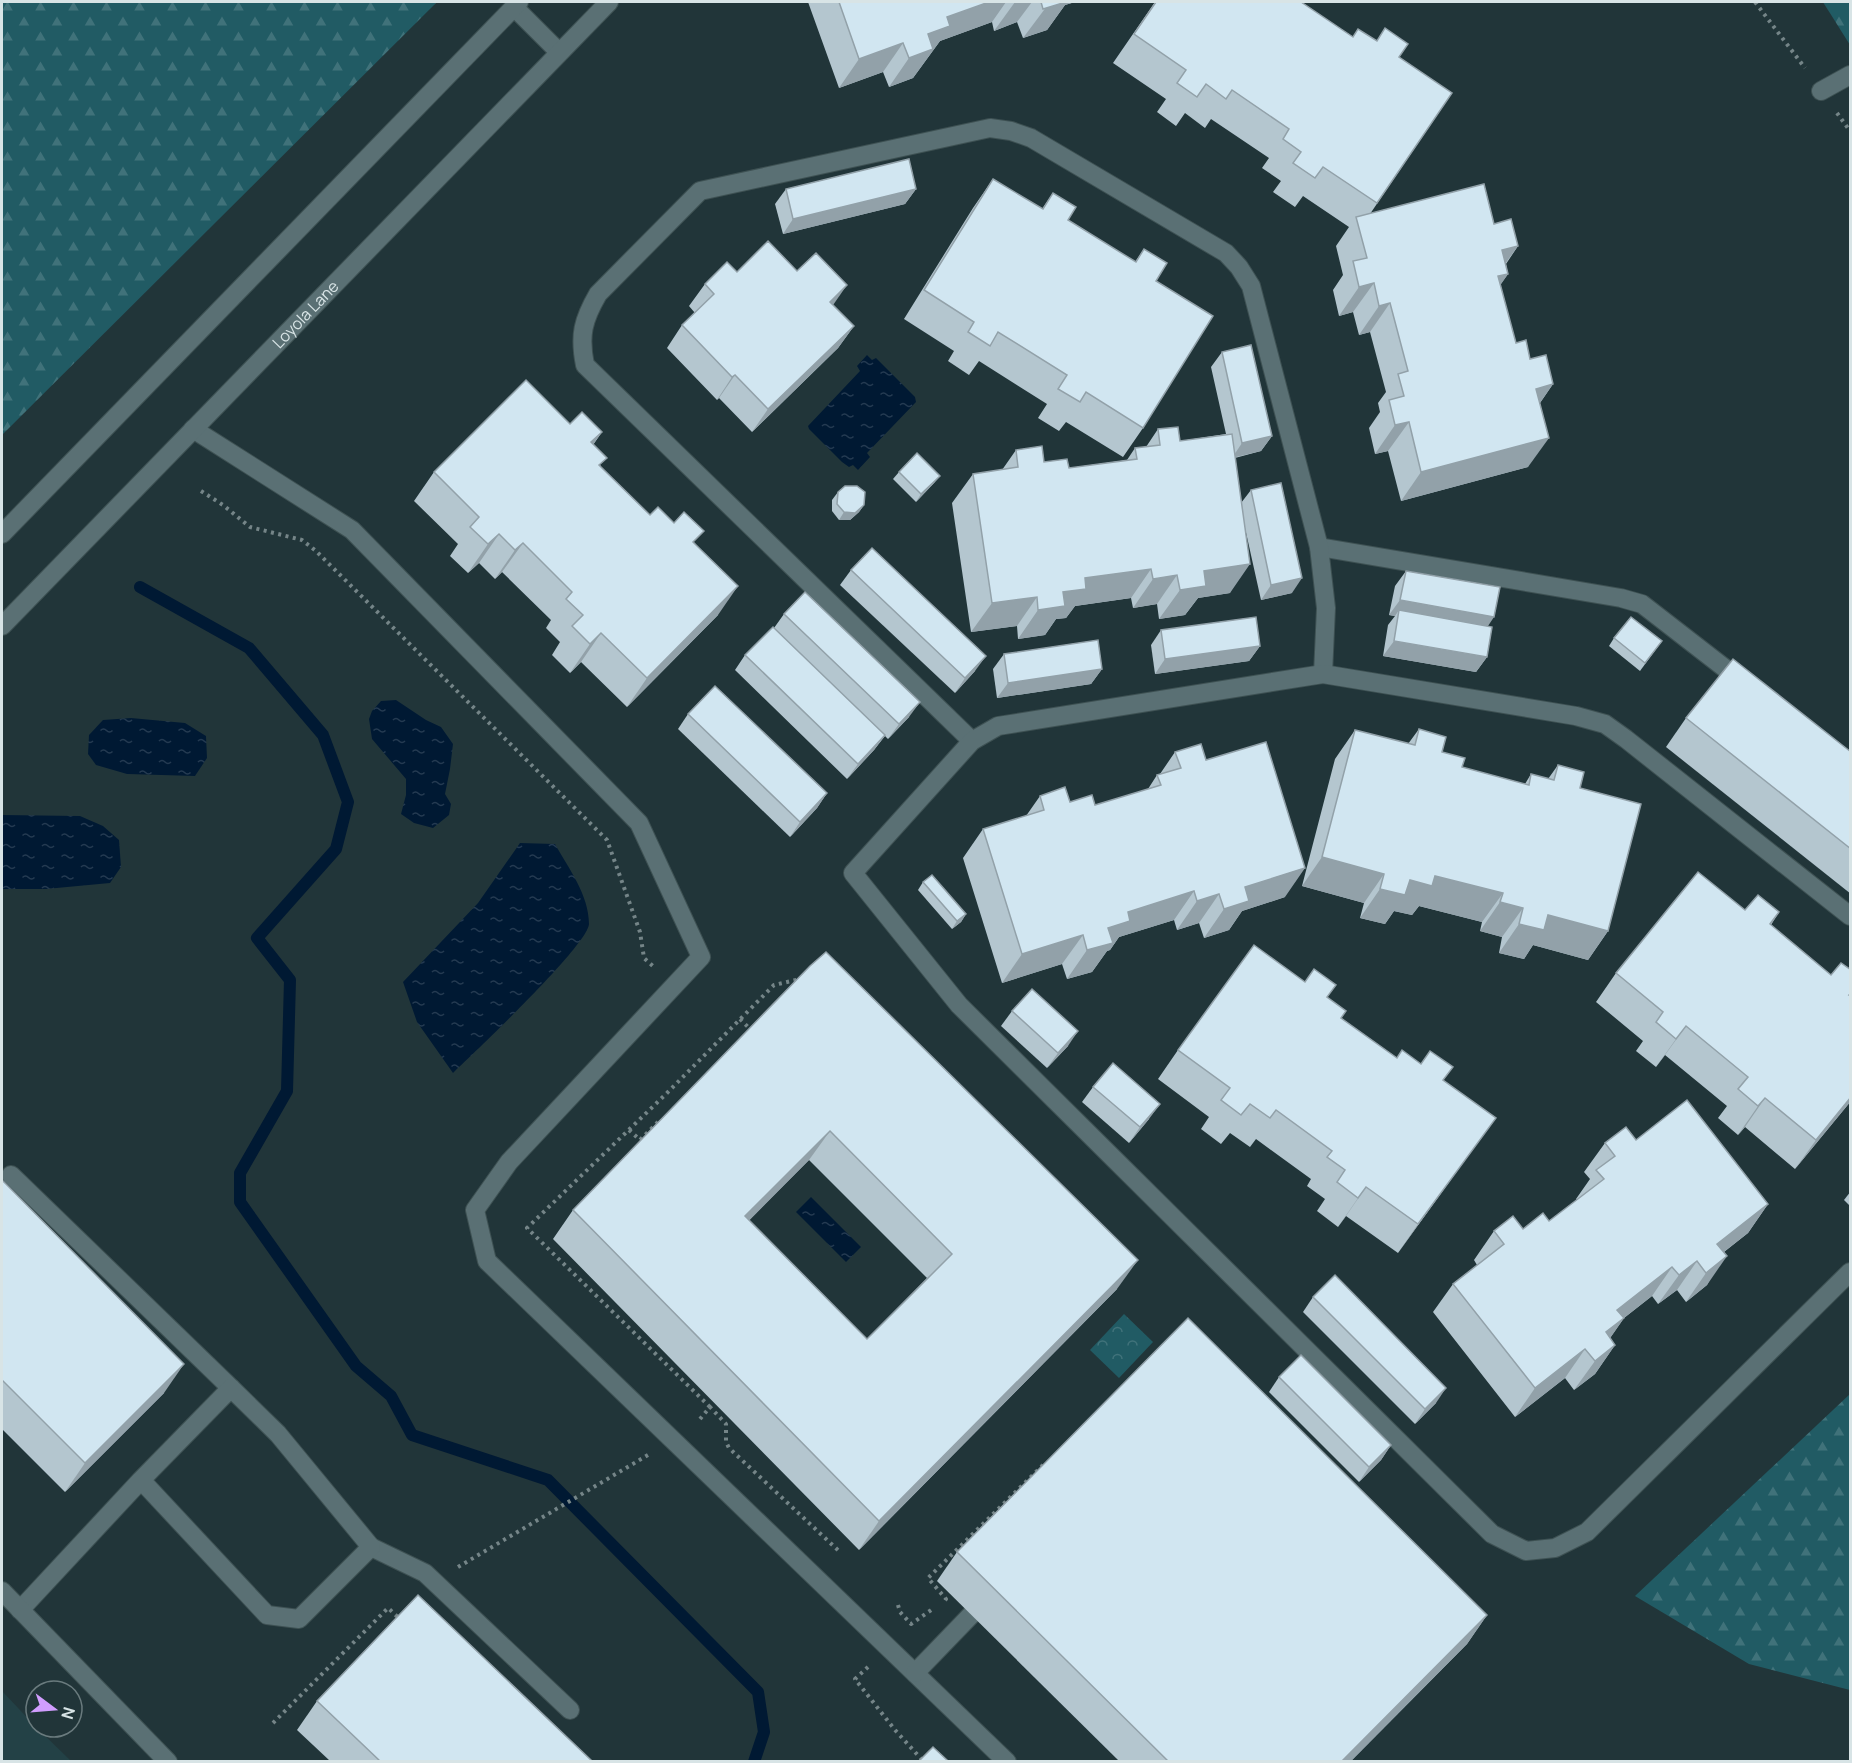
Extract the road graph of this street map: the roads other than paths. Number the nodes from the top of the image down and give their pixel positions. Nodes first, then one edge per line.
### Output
1 (603, 3) edge
2 (516, 4) edge
3 (559, 52) junction
4 (1851, 75) edge
5 (1821, 91) dead end
6 (193, 429) junction
7 (2, 534) edge
8 (1319, 547) junction
9 (2, 626) edge
10 (1323, 674) junction
11 (1760, 695) edge
12 (972, 741) junction
13 (1851, 916) edge
14 (11, 1175) dead end
15 (1851, 1272) edge
16 (231, 1388) junction
17 (141, 1480) junction
18 (371, 1547) junction
19 (2, 1591) edge
20 (20, 1610) junction
21 (971, 1615) dead end
22 (915, 1673) junction
23 (570, 1710) dead end
24 (168, 1761) edge
25 (1007, 1761) edge

1 - 3 main road, Loyola Lane
2 - 3 main road
2 - 7 main road
3 - 6 main road, Loyola Lane
4 - 5 main road
6 - 9 main road, Loyola Lane
6 - 22 main road
8 - 10 main road
8 - 11 main road
8 - 12 main road
10 - 12 main road
10 - 13 main road
12 - 15 main road
14 - 16 main road
16 - 17 main road
16 - 18 main road
17 - 18 main road
17 - 20 main road
18 - 23 main road
19 - 20 main road
20 - 24 main road
21 - 22 main road
22 - 25 main road

